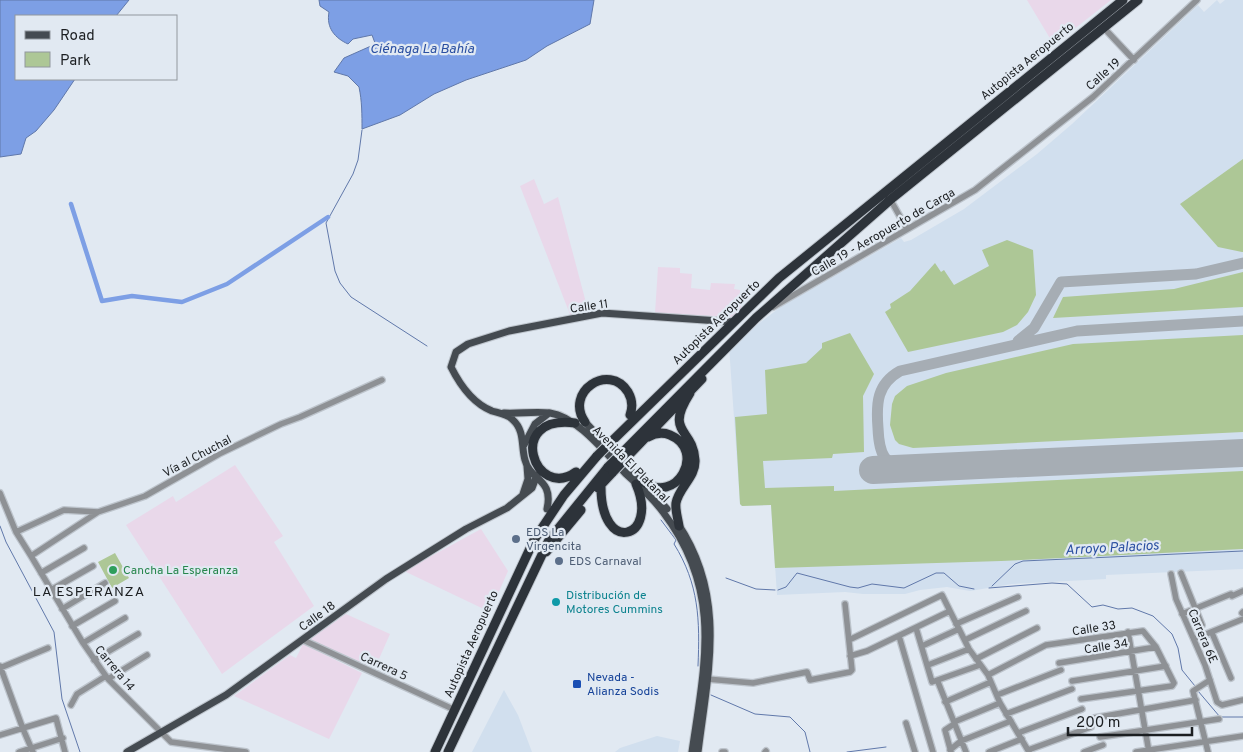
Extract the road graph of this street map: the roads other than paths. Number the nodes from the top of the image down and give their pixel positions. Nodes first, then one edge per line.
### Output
1 (1123, 0) edge
2 (1138, 0) edge
3 (1197, 0) edge
4 (1103, 27) junction
5 (1134, 60) junction
6 (1017, 158) joint
7 (888, 196) junction
8 (907, 230) junction
9 (756, 318) junction
10 (734, 322) junction
11 (721, 352) junction
12 (453, 355) joint
13 (382, 380) dead end
14 (671, 383) junction
15 (690, 393) junction
16 (499, 413) junction
17 (550, 413) junction
18 (630, 415) junction
19 (585, 422) joint
20 (575, 423) junction
21 (646, 438) junction
22 (611, 439) junction
23 (523, 448) junction
24 (596, 454) junction
25 (625, 454) junction
26 (526, 465) junction
27 (610, 470) junction
28 (576, 472) junction
29 (537, 476) junction
30 (639, 482) junction
31 (601, 485) junction
32 (529, 491) junction
33 (0, 493) edge
34 (549, 496) junction
35 (520, 498) junction
36 (547, 509) junction
37 (98, 512) junction
38 (679, 526) junction
39 (16, 532) junction
40 (84, 548) dead end
41 (31, 556) junction
42 (540, 557) junction
43 (93, 566) dead end
44 (520, 567) junction
45 (40, 573) junction
46 (1181, 573) dead end
47 (1171, 574) dead end
48 (105, 583) dead end
49 (51, 590) junction
50 (1243, 591) edge
51 (1018, 597) dead end
52 (115, 601) dead end
53 (845, 604) dead end
54 (62, 608) junction
55 (1196, 609) junction
56 (950, 611) junction
57 (1026, 611) dead end
58 (1182, 614) junction
59 (1243, 615) edge
60 (125, 618) dead end
61 (1202, 625) dead end
62 (72, 626) junction
63 (958, 627) junction
64 (916, 628) junction
65 (1037, 628) dead end
66 (1128, 632) junction
67 (1212, 633) junction
68 (138, 634) dead end
69 (899, 636) junction
70 (303, 640) junction
71 (849, 640) junction
72 (965, 640) junction
73 (1194, 640) junction
74 (83, 644) junction
75 (922, 646) junction
76 (1156, 647) junction
77 (48, 648) dead end
78 (969, 649) junction
79 (1131, 652) junction
80 (147, 655) dead end
81 (850, 656) junction
82 (976, 658) junction
83 (94, 660) junction
84 (1059, 663) dead end
85 (928, 665) junction
86 (980, 665) junction
87 (1166, 666) junction
88 (0, 667) edge
89 (1061, 670) dead end
90 (1134, 671) junction
91 (988, 675) junction
92 (107, 677) junction
93 (1231, 678) dead end
94 (707, 679) junction
95 (1210, 680) junction
96 (1072, 681) dead end
97 (938, 682) junction
98 (991, 682) junction
99 (1072, 689) dead end
100 (1138, 691) junction
101 (997, 695) junction
102 (1081, 699) dead end
103 (1196, 700) junction
104 (1243, 700) edge
105 (945, 702) junction
106 (1000, 703) junction
107 (71, 705) dead end
108 (1082, 709) dead end
109 (455, 710) junction
110 (1142, 710) junction
111 (1006, 714) junction
112 (1094, 718) dead end
113 (1219, 718) dead end
114 (1011, 721) junction
115 (1202, 721) junction
116 (906, 723) dead end
117 (954, 723) junction
118 (697, 727) junction
119 (1091, 727) dead end
120 (23, 729) junction
121 (1145, 729) junction
122 (1018, 733) junction
123 (162, 734) junction
124 (0, 735) edge
125 (1243, 736) edge
126 (1100, 737) dead end
127 (63, 738) junction
128 (1022, 740) junction
129 (961, 741) junction
130 (1207, 742) junction
131 (1103, 745) dead end
132 (33, 750) edge
133 (950, 751) edge
134 (1029, 751) edge
135 (1149, 751) edge
136 (19, 752) edge
137 (65, 752) edge
138 (127, 752) edge
139 (246, 752) edge
140 (435, 752) edge
141 (448, 752) edge
142 (692, 752) edge
143 (698, 752) edge
144 (915, 752) edge
145 (933, 752) edge
146 (966, 752) edge
147 (989, 752) edge
148 (1084, 752) edge
149 (1136, 752) edge
150 (1208, 752) edge

1 - 7 highway, Autopista Aeropuerto
2 - 4 highway, Autopista Aeropuerto
3 - 5 street, Calle 19
4 - 5 street
4 - 7 highway, Autopista Aeropuerto
5 - 6 street, Calle 19
6 - 8 street, Calle 19 - Aeropuerto de Carga
7 - 8 street
7 - 9 highway, Autopista Aeropuerto
7 - 10 highway, Autopista Aeropuerto
8 - 9 street, Calle 19 - Aeropuerto de Carga
9 - 11 highway, Autopista Aeropuerto
10 - 12 main road, Calle 11
10 - 14 highway, Autopista Aeropuerto
11 - 15 highway
11 - 25 highway, Autopista Aeropuerto
12 - 16 main road, Avenida El Platanal
13 - 37 street, Vía al Chuchal
14 - 18 highway
14 - 22 highway, Autopista Aeropuerto
15 - 21 highway
15 - 38 highway
16 - 17 main road, Avenida El Platanal
16 - 23 main road, Avenida El Platanal
17 - 20 main road, Avenida El Platanal
17 - 23 main road
18 - 19 highway
18 - 22 highway
19 - 30 main road, Avenida El Platanal
20 - 28 highway
20 - 30 main road, Avenida El Platanal
21 - 25 highway
21 - 30 highway
22 - 24 highway, Autopista Aeropuerto, bridge
23 - 26 main road, Avenida El Platanal
24 - 28 highway
24 - 44 highway, Autopista Aeropuerto
25 - 27 highway, Autopista Aeropuerto, bridge
26 - 29 main road
26 - 35 main road
27 - 31 highway
27 - 42 highway, Autopista Aeropuerto
28 - 36 highway
29 - 32 main road, Calle 18
29 - 34 main road
30 - 31 highway
30 - 38 main road, Avenida El Platanal
30 - 118 main road, Avenida El Platanal
31 - 42 highway
32 - 34 main road
32 - 35 main road, Calle 18
33 - 39 street, Carrera 14
34 - 36 main road
35 - 70 main road, Calle 18
36 - 44 highway
37 - 39 street, Vía al Chuchal
37 - 41 street
38 - 94 main road, Avenida El Platanal
39 - 41 street, Carrera 14
40 - 45 street
41 - 45 street, Carrera 14
42 - 141 highway, Autopista Aeropuerto
43 - 49 street
44 - 109 highway, Autopista Aeropuerto
45 - 49 street, Carrera 14
46 - 55 street
47 - 58 street, Carrera 6E
48 - 54 street
49 - 54 street, Carrera 14
50 - 55 street
51 - 63 street
52 - 62 street
53 - 71 street
54 - 62 street, Carrera 14
55 - 58 street
55 - 61 street
56 - 63 street
56 - 64 street
56 - 71 street
57 - 72 street
58 - 73 street, Carrera 6E
59 - 67 street
60 - 74 street
62 - 74 street, Carrera 14
63 - 72 street
63 - 75 street
64 - 69 street
64 - 75 street
65 - 82 street
66 - 76 street, Calle 33
66 - 79 street
66 - 91 street, Calle 33
67 - 73 street
67 - 93 street
68 - 83 street
69 - 81 street
69 - 145 street
70 - 109 street, Carrera 5
70 - 123 main road, Calle 18
71 - 81 street
72 - 78 street
73 - 95 street, Carrera 6E
74 - 83 street, Carrera 14
75 - 85 street
76 - 79 street, Calle 34
76 - 87 street
77 - 88 street
78 - 82 street
78 - 85 street
79 - 84 street, Calle 34
79 - 90 street
80 - 92 street
81 - 94 street
82 - 86 street
83 - 92 street, Carrera 14
85 - 97 street
86 - 91 street
86 - 97 street
87 - 90 street
87 - 100 street
88 - 120 street
89 - 101 street
90 - 96 street
90 - 100 street
91 - 98 street
92 - 107 street
92 - 123 street, Carrera 14
94 - 118 main road, Avenida El Platanal
95 - 103 street
95 - 104 street, Carrera 6E
97 - 105 street
98 - 101 street
98 - 105 street
99 - 111 street
100 - 102 street
100 - 110 street
101 - 106 street
103 - 110 street
103 - 115 street
105 - 117 street
106 - 111 street
106 - 117 street
108 - 122 street
109 - 140 highway, Autopista Aeropuerto
110 - 112 street
110 - 121 street
111 - 114 street
113 - 115 street
114 - 122 street
114 - 129 street
115 - 121 street
115 - 130 street
116 - 144 street
117 - 129 street
117 - 133 street
118 - 142 main road, Avenida El Platanal
118 - 143 main road, Avenida El Platanal
119 - 134 street
120 - 124 street
120 - 127 street
120 - 132 street
121 - 126 street
121 - 135 street
122 - 128 street
123 - 138 main road, Calle 18
123 - 139 street, Carrera 14
125 - 130 street
127 - 132 street
127 - 137 street
128 - 134 street
128 - 147 street
129 - 133 street
129 - 146 street
130 - 135 street
130 - 150 street
131 - 148 street
132 - 136 street
135 - 149 street

